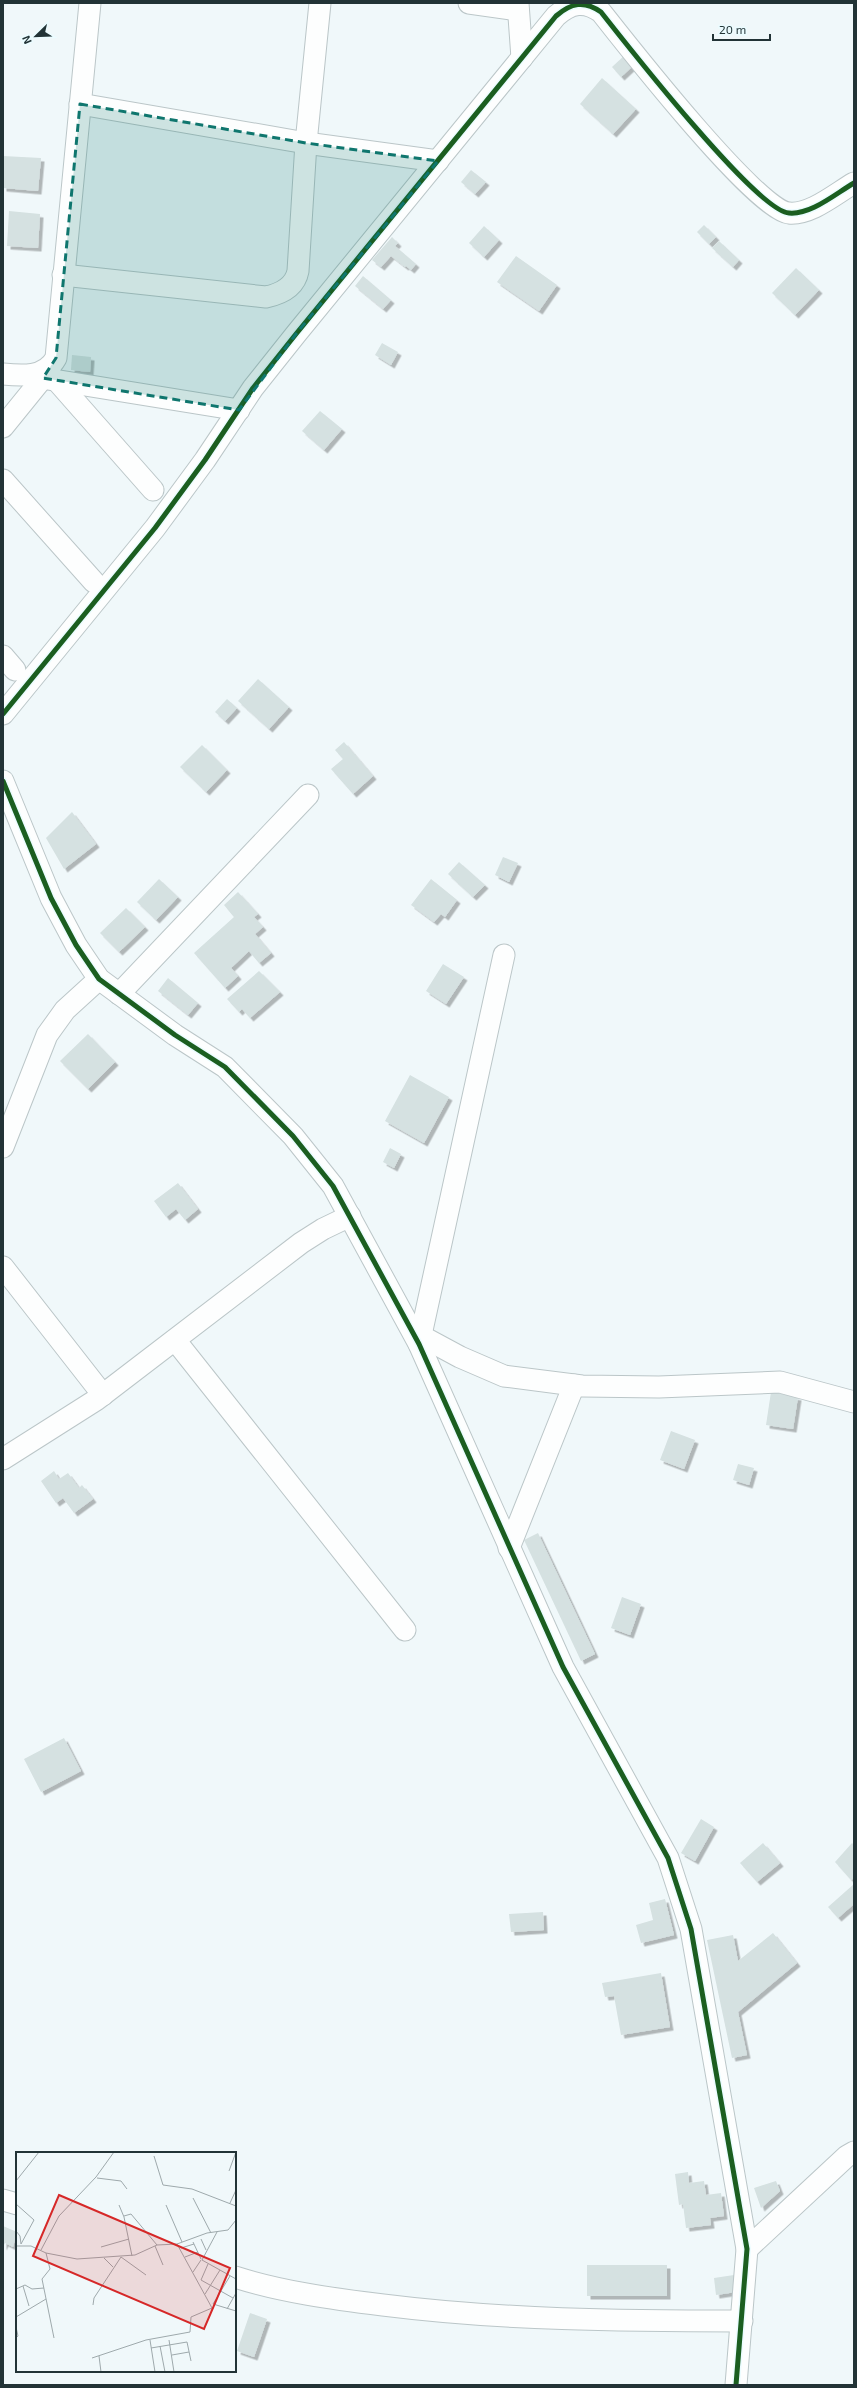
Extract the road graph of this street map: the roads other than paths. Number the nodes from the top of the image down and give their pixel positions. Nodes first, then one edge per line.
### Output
1 (90, 3) edge
2 (320, 3) edge
3 (469, 3) edge
4 (518, 6) edge
5 (522, 58) junction
6 (80, 104) junction
7 (306, 142) junction
8 (438, 161) junction
9 (854, 183) edge
10 (63, 275) junction
11 (3, 374) edge
12 (46, 375) junction
13 (239, 410) junction
14 (3, 427) edge
15 (3, 480) edge
16 (154, 490) dead end
17 (94, 582) dead end
18 (3, 714) edge
19 (3, 781) edge
20 (308, 795) dead end
21 (504, 955) dead end
22 (99, 979) junction
23 (119, 994) junction
24 (3, 1147) edge
25 (350, 1216) junction
26 (3, 1267) edge
27 (175, 1340) junction
28 (420, 1340) junction
29 (574, 1385) junction
30 (102, 1395) junction
31 (854, 1402) edge
32 (3, 1459) edge
33 (509, 1548) junction
34 (405, 1630) dead end
35 (854, 2152) edge
36 (3, 2200) edge
37 (16, 2204) edge
38 (747, 2249) junction
39 (236, 2277) edge
40 (742, 2321) junction
41 (736, 2385) edge

1 - 6 street
2 - 7 street
3 - 4 street
4 - 5 street
5 - 8 street
5 - 9 street
6 - 7 street
6 - 10 street
7 - 8 street
7 - 10 street
8 - 13 street
10 - 12 street
11 - 12 street
12 - 13 street
12 - 14 street
12 - 16 street
13 - 18 street
15 - 17 street
19 - 22 street
20 - 23 street
21 - 28 street
22 - 23 street
22 - 24 street
23 - 25 street
25 - 27 street
25 - 28 street
26 - 30 street
27 - 30 street
27 - 34 street
28 - 29 street
28 - 33 street
29 - 31 street
29 - 33 street
30 - 32 street
33 - 38 street
35 - 38 street
36 - 37 street
38 - 40 street
39 - 40 street
40 - 41 street

